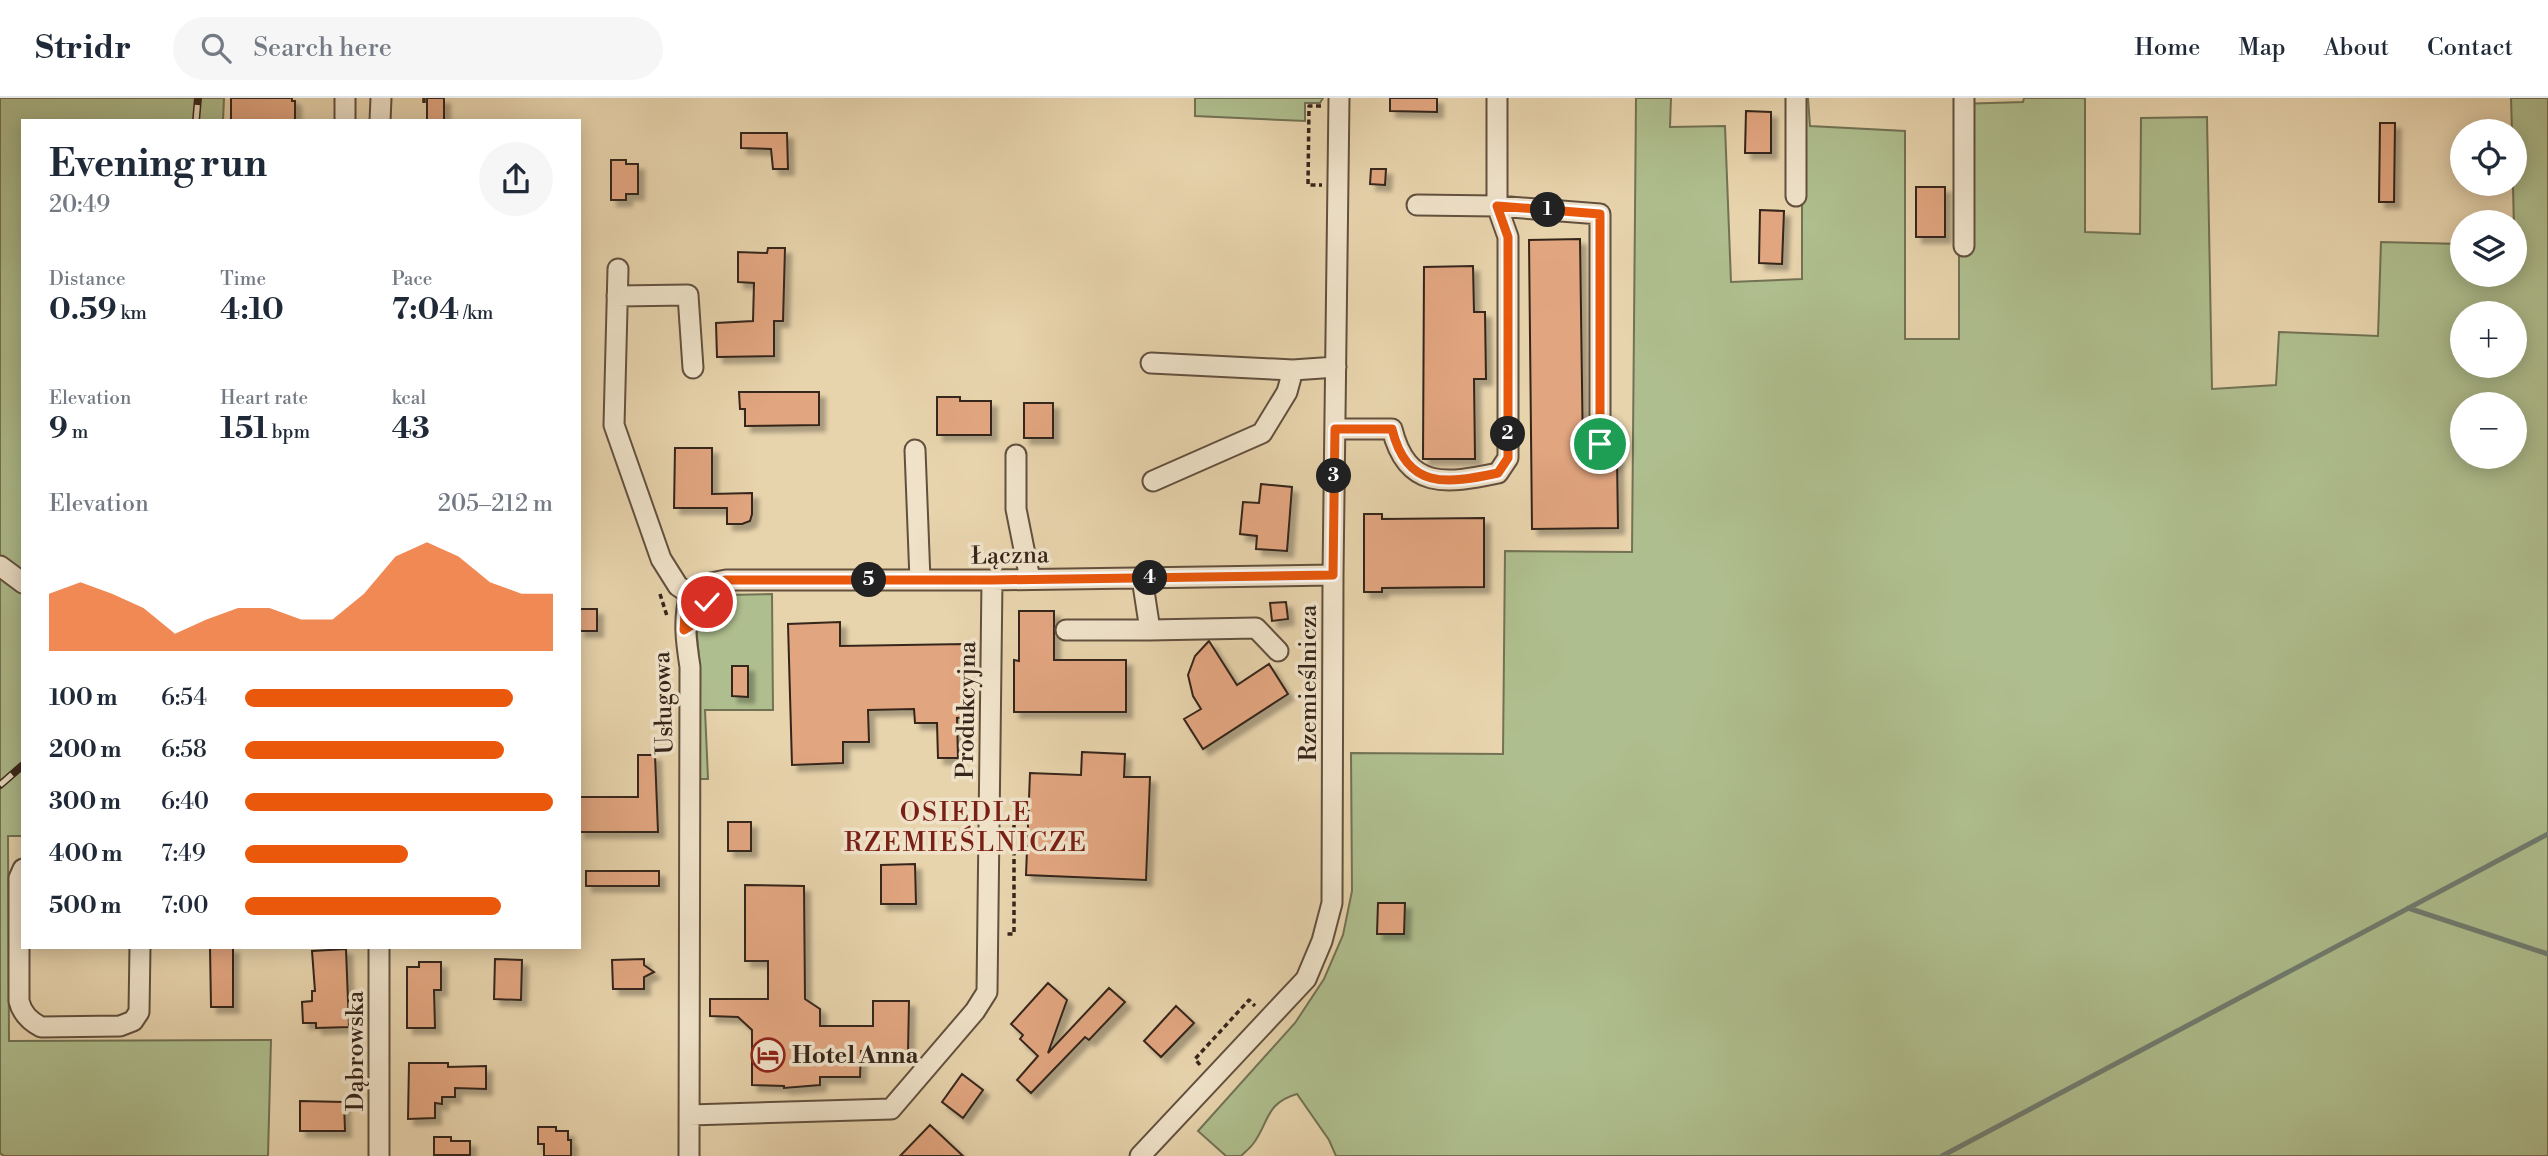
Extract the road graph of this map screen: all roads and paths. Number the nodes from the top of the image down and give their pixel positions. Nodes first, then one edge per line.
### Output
1 (345, 98) edge
2 (380, 98) edge
3 (424, 98) edge
4 (1339, 98) edge
5 (1497, 98) edge
6 (1796, 98) edge
7 (1964, 98) edge
8 (427, 103) dead end
9 (345, 119) edge
10 (380, 119) edge
11 (1796, 197) dead end
12 (1417, 205) dead end
13 (1497, 206) junction
14 (1964, 246) dead end
15 (618, 269) dead end
16 (617, 296) junction
17 (1152, 363) dead end
18 (1336, 367) junction
19 (693, 368) dead end
20 (1293, 370) junction
21 (1335, 429) junction
22 (1600, 444) dead end
23 (915, 450) dead end
24 (1016, 455) dead end
25 (1153, 481) dead end
26 (0, 566) edge
27 (1333, 575) junction
28 (1142, 578) junction
29 (1030, 579) junction
30 (920, 580) junction
31 (992, 580) junction
32 (21, 582) edge
33 (690, 594) junction
34 (1066, 630) dead end
35 (1150, 630) junction
36 (1278, 652) dead end
37 (21, 874) edge
38 (140, 949) edge
39 (379, 949) edge
40 (1262, 1012) dead end
41 (1206, 1071) dead end
42 (690, 1115) junction
43 (379, 1156) edge
44 (689, 1156) edge
45 (1140, 1156) edge

1 - 9 street
2 - 10 street
3 - 8 path
4 - 18 street, Rzemieślnicza
5 - 13 street
6 - 11 street
7 - 14 street
12 - 13 street
13 - 21 street
13 - 22 street
15 - 16 street
16 - 19 street
16 - 33 street
17 - 20 street
18 - 20 street
18 - 21 street, Rzemieślnicza
20 - 25 street
21 - 27 street, Rzemieślnicza
23 - 30 street
24 - 29 street
26 - 32 street
27 - 28 street, Łączna
27 - 45 street, Rzemieślnicza
28 - 29 street, Łączna
28 - 35 street
29 - 31 street, Łączna
30 - 31 street, Łączna
30 - 33 street, Łączna
31 - 42 street, Produkcyjna
33 - 42 street, Usługowa
34 - 35 street
35 - 36 street
37 - 38 street
39 - 43 street, Dąbrowska
40 - 41 path
42 - 44 street, Usługowa

